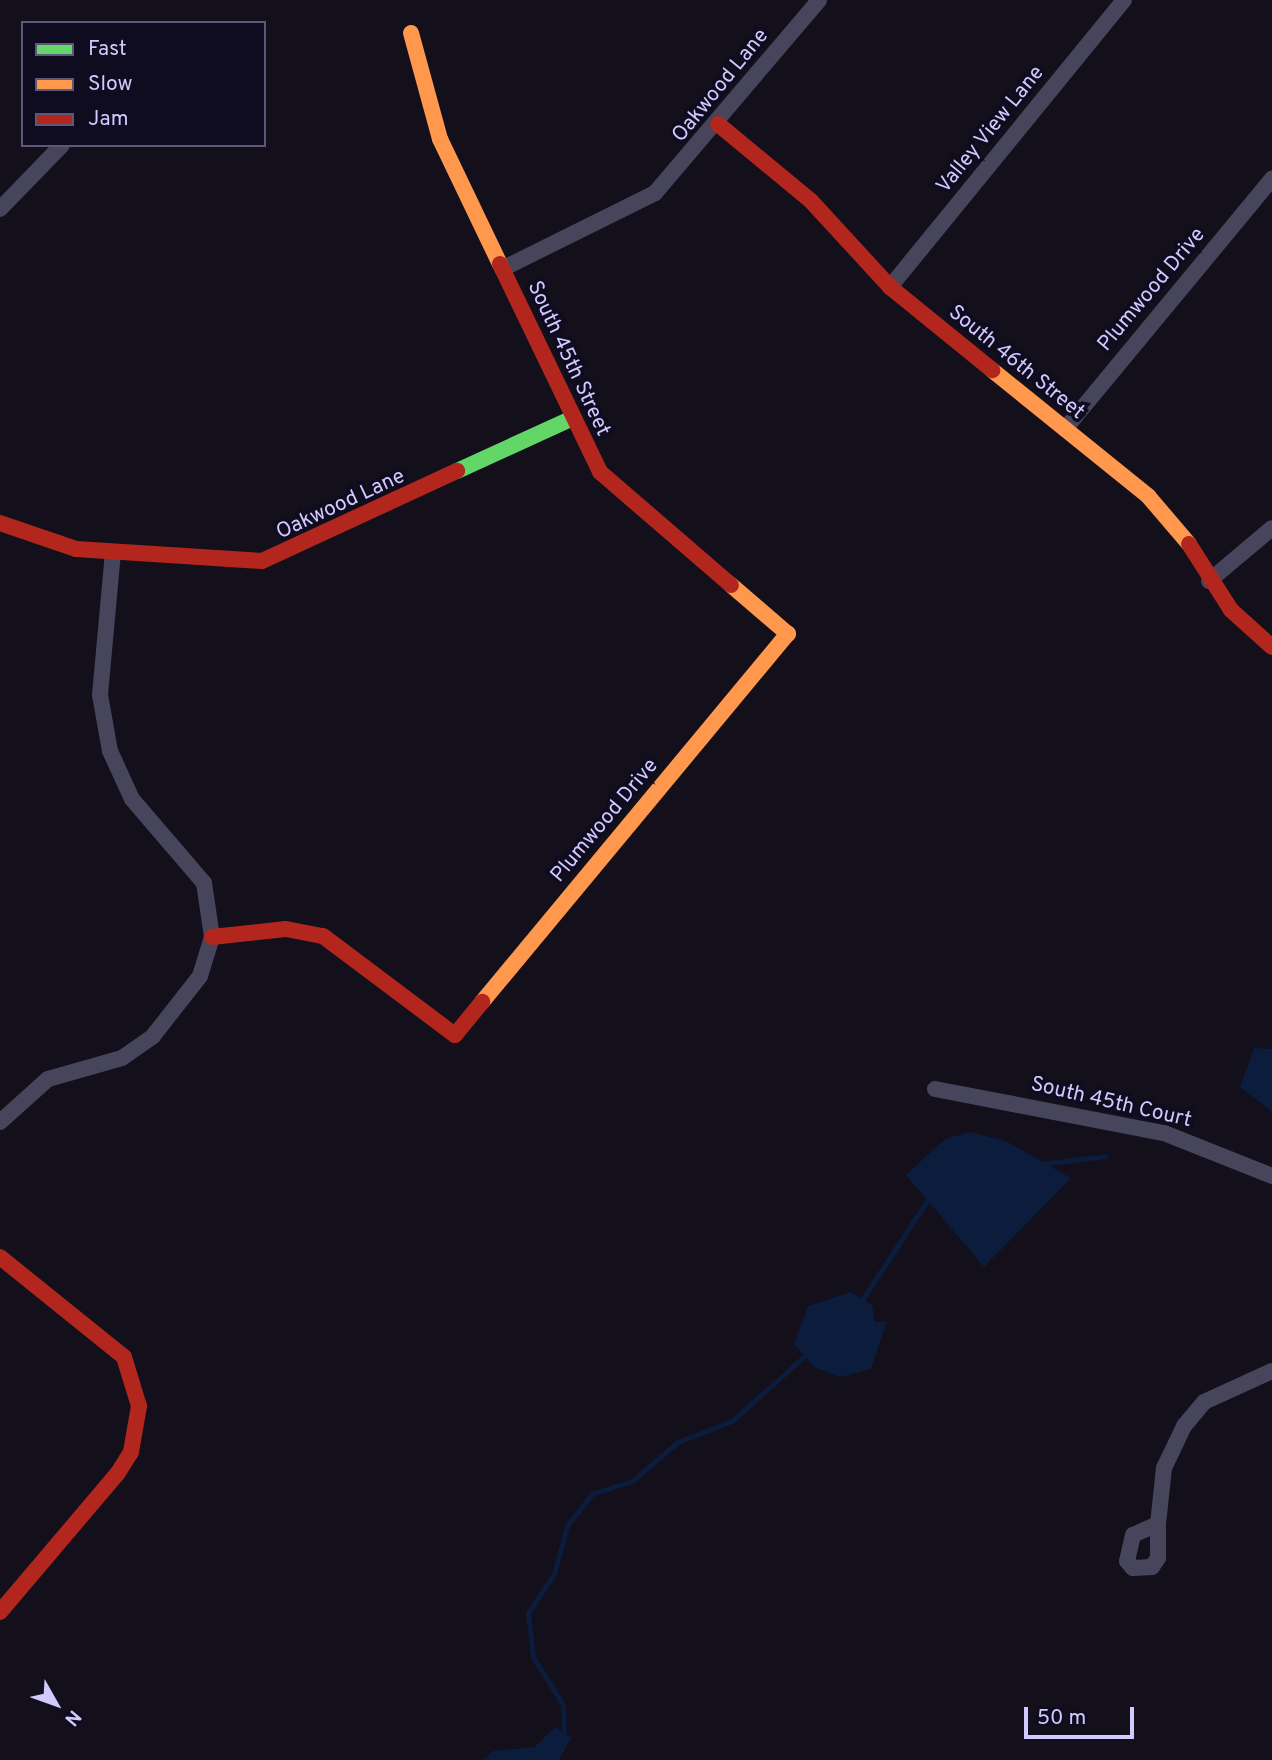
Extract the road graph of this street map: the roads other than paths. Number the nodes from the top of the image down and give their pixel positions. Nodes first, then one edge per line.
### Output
1 (819, 0) edge
2 (1124, 0) edge
3 (411, 33) dead end
4 (718, 124) junction
5 (60, 147) edge
6 (1272, 179) edge
7 (0, 209) edge
8 (502, 269) junction
9 (890, 287) junction
10 (573, 418) junction
11 (1065, 429) junction
12 (0, 523) edge
13 (1272, 528) edge
14 (113, 553) junction
15 (1209, 580) junction
16 (788, 634) joint
17 (1272, 647) edge
18 (212, 937) junction
19 (935, 1089) dead end
20 (0, 1122) edge
21 (1272, 1176) edge
22 (0, 1257) edge
23 (1272, 1371) edge
24 (1158, 1524) dead end
25 (0, 1612) edge

1 - 4 street, Oakwood Lane
2 - 9 street, Valley View Lane
3 - 8 street, South 45th Street
4 - 8 street, Oakwood Lane
4 - 9 street, South 46th Street
5 - 7 street
6 - 11 street, Plumwood Drive
8 - 10 street, South 45th Street
9 - 11 street, South 46th Street
10 - 14 street, Oakwood Lane
10 - 16 street, South 45th Street
11 - 15 street, South 46th Street
12 - 14 street, Oakwood Lane
13 - 15 street
14 - 18 street
15 - 17 street, South 46th Street
16 - 18 street, Plumwood Drive
18 - 20 street
19 - 21 street, South 45th Court
22 - 25 street
23 - 24 street

